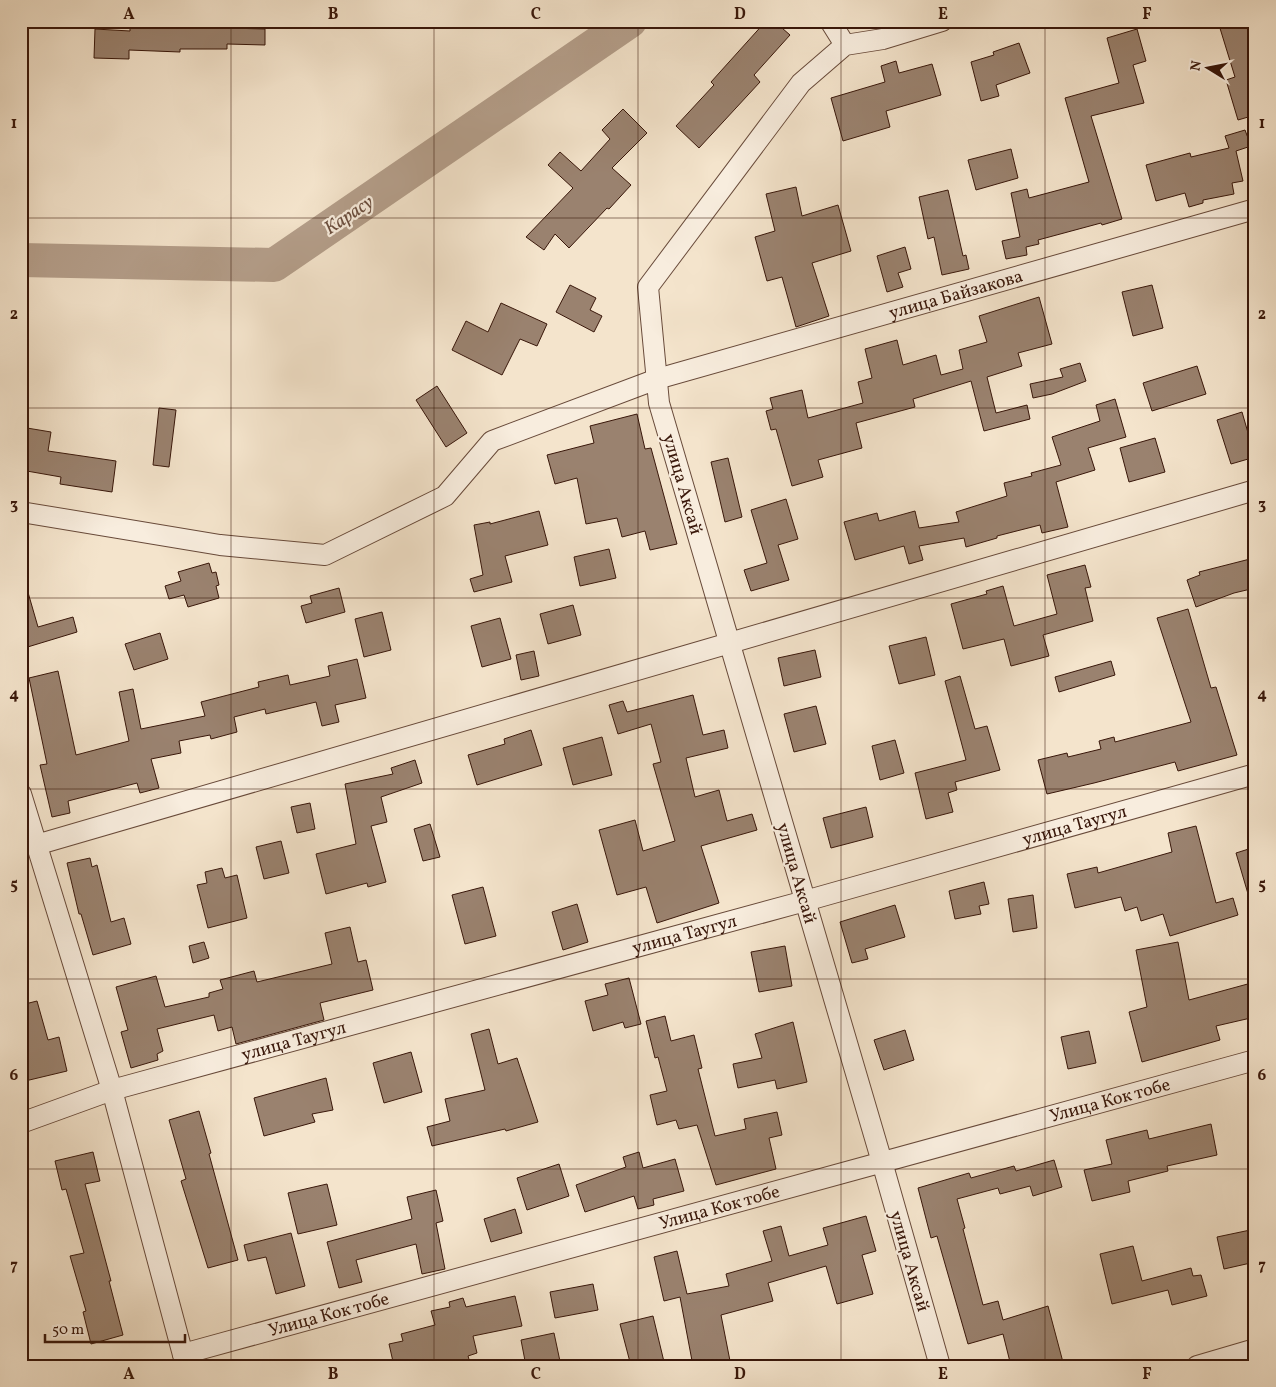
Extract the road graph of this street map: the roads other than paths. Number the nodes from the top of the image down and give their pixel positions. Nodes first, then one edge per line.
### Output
1 (830, 21) edge
2 (942, 21) edge
3 (845, 45) junction
4 (1255, 209) edge
5 (657, 379) junction
6 (1255, 490) edge
7 (21, 512) edge
8 (729, 642) junction
9 (1255, 774) edge
10 (21, 794) edge
11 (36, 845) junction
12 (805, 901) junction
13 (1255, 1060) edge
14 (112, 1090) junction
15 (21, 1123) edge
16 (882, 1162) junction
17 (1255, 1350) edge
18 (185, 1360) edge
19 (940, 1366) edge
20 (1197, 1366) edge

1 - 3 street
2 - 3 street
3 - 5 street, улица Аксай
4 - 5 street, улица Байзакова
5 - 7 street, улица Байзакова
5 - 8 street, улица Аксай
6 - 8 street
8 - 11 street
8 - 12 street, улица Аксай
9 - 12 street, улица Таугул
10 - 11 street
11 - 14 street
12 - 14 street, улица Таугул
12 - 16 street, улица Аксай
13 - 16 street, Улица Кок тобе
14 - 15 street, улица Таугул
14 - 18 street
16 - 18 street, Улица Кок тобе
16 - 19 street, улица Аксай
17 - 20 street

